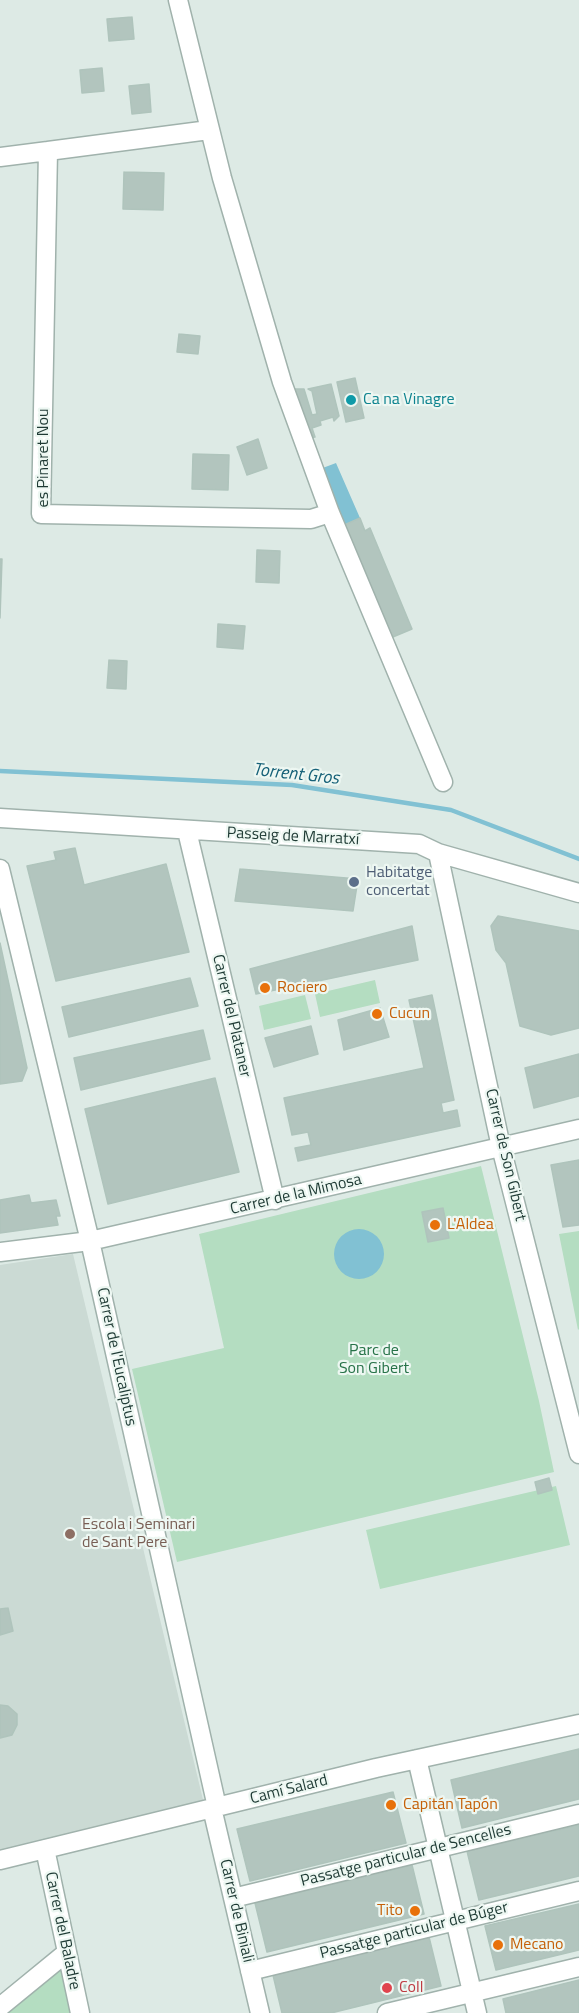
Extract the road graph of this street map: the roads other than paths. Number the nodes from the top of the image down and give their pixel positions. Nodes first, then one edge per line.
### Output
1 (178, 0) edge
2 (209, 130) junction
3 (48, 151) junction
4 (0, 158) edge
5 (330, 513) junction
6 (443, 782) dead end
7 (0, 818) edge
8 (187, 831) junction
9 (438, 853) junction
10 (0, 869) edge
11 (579, 893) edge
12 (5, 910) edge
13 (579, 1129) edge
14 (501, 1147) junction
15 (275, 1200) junction
16 (90, 1241) junction
17 (0, 1252) edge
18 (579, 1454) edge
19 (579, 1724) edge
20 (417, 1759) junction
21 (214, 1808) junction
22 (579, 1814) edge
23 (438, 1847) junction
24 (45, 1849) junction
25 (0, 1860) edge
26 (579, 1891) edge
27 (233, 1898) junction
28 (455, 1920) junction
29 (66, 1953) junction
30 (579, 1967) edge
31 (250, 1971) junction
32 (472, 1992) junction
33 (0, 2007) edge
34 (80, 2013) edge
35 (260, 2013) edge
36 (387, 2013) edge
37 (477, 2013) edge

1 - 2 street
2 - 3 street
2 - 5 street
3 - 4 street
3 - 5 street, es Pinaret Nou
5 - 6 street
7 - 8 street, Passeig de Marratxí
8 - 9 street, Passeig de Marratxí
8 - 15 street, Carrer del Plataner
9 - 11 street, Passeig de Marratxí
9 - 14 street, Carrer de Son Gibert
10 - 12 street, Carrer de l'Eucaliptus
12 - 16 street, Carrer de l'Eucaliptus
13 - 14 street, Carrer de la Mimosa
14 - 15 street, Carrer de la Mimosa
14 - 18 street, Carrer de Son Gibert
15 - 16 street, Carrer de la Mimosa
16 - 17 street, Carrer de la Mimosa
16 - 21 street, Carrer de l'Eucaliptus
19 - 20 street, Camí Salard
20 - 21 street, Camí Salard
20 - 23 street
21 - 24 street, Camí Salard
21 - 27 street, Carrer de Biniali
22 - 23 street, Passatge particular de Sencelles
23 - 27 street, Passatge particular de Sencelles
23 - 28 street
24 - 25 street, Camí Salard
24 - 29 street, Carrer del Baladre
26 - 28 street, Passatge particular de Búger
27 - 31 street, Carrer de Biniali
28 - 31 street, Passatge particular de Búger
28 - 32 street
29 - 33 street
29 - 34 street, Carrer del Baladre
30 - 32 street
31 - 35 street, Carrer de Biniali
32 - 36 street
32 - 37 street

